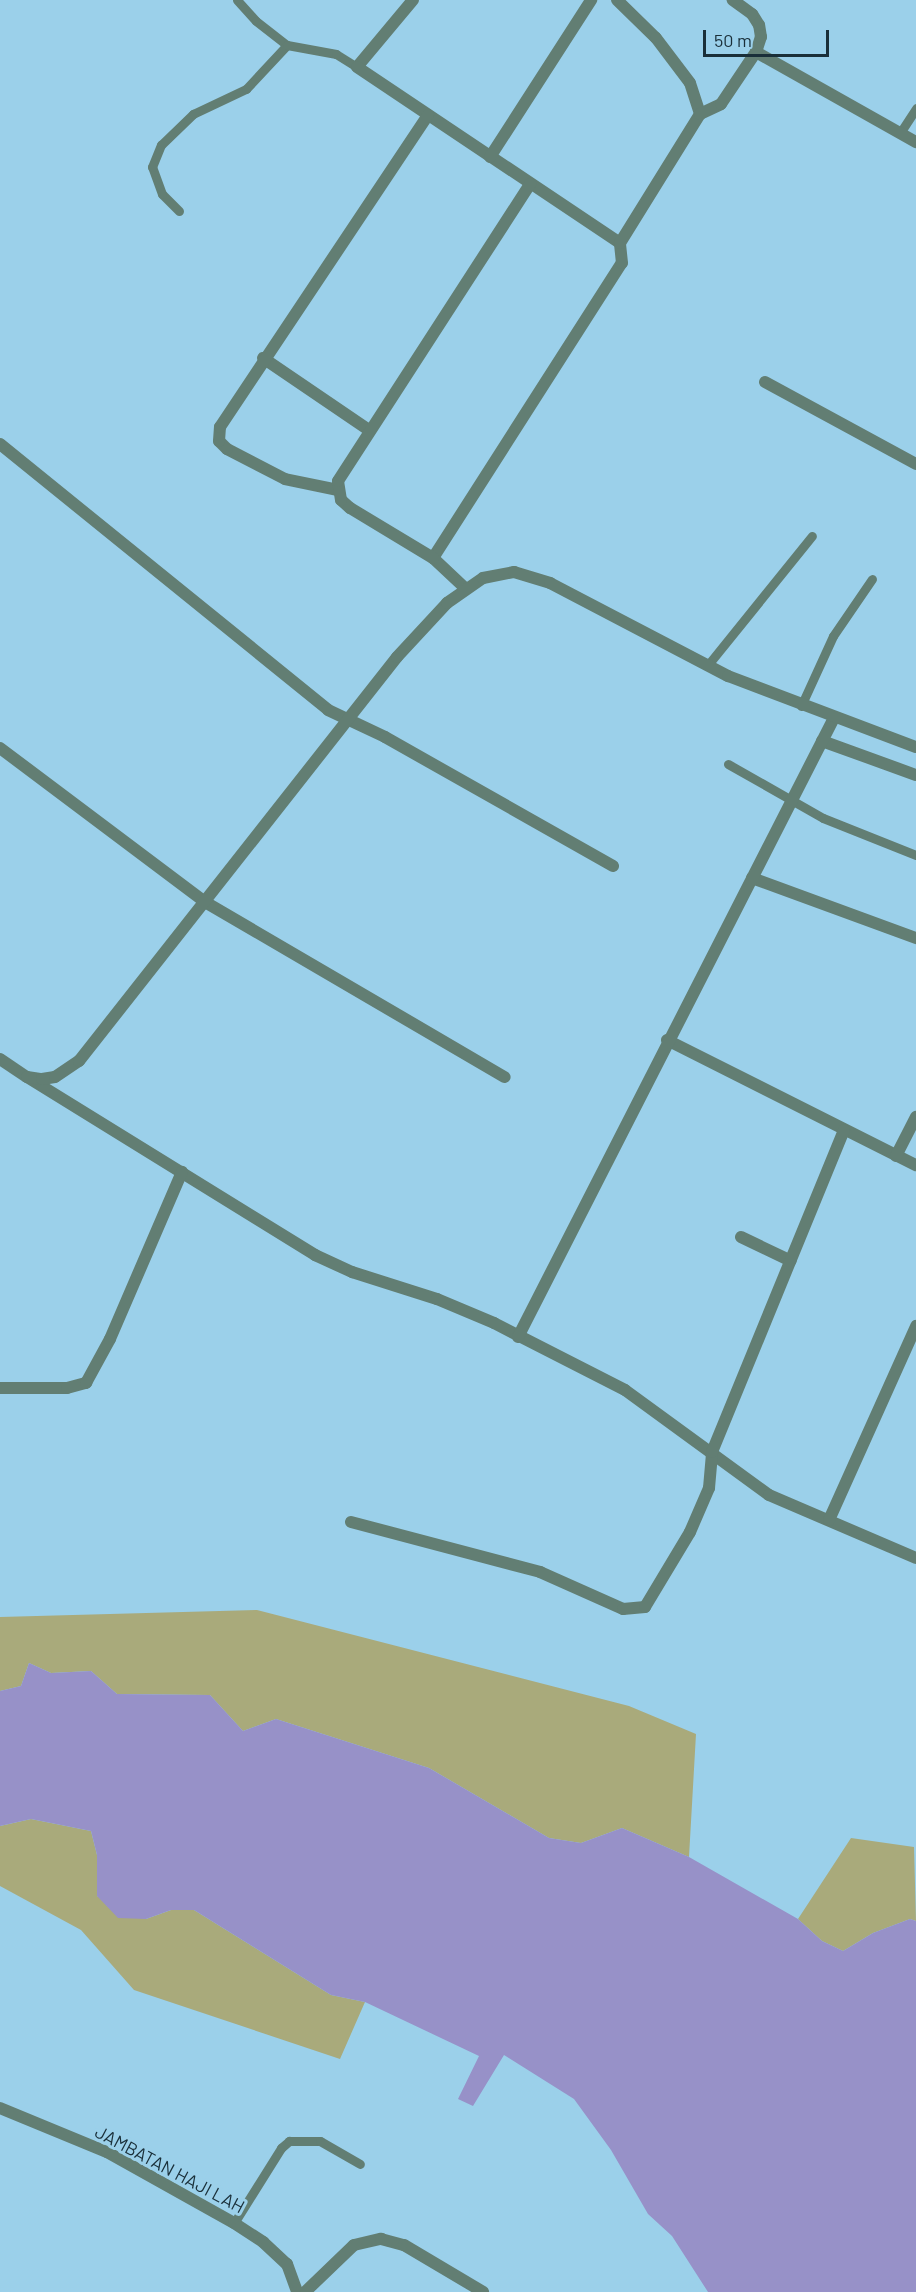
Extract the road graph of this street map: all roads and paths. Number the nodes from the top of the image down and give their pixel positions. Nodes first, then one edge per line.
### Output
1 (237, 0) edge
2 (413, 0) edge
3 (591, 0) edge
4 (617, 0) edge
5 (733, 0) edge
6 (287, 45) junction
7 (756, 52) junction
8 (357, 67) junction
9 (916, 108) edge
10 (700, 114) junction
11 (428, 115) junction
12 (900, 133) junction
13 (916, 142) edge
14 (490, 157) junction
15 (530, 184) junction
16 (179, 211) dead end
17 (620, 243) junction
18 (263, 358) junction
19 (765, 382) dead end
20 (369, 430) junction
21 (0, 444) edge
22 (916, 464) edge
23 (338, 490) junction
24 (812, 536) dead end
25 (433, 558) junction
26 (872, 579) dead end
27 (465, 588) junction
28 (707, 666) junction
29 (801, 706) junction
30 (834, 718) junction
31 (348, 722) junction
32 (822, 741) junction
33 (916, 747) edge
34 (0, 748) edge
35 (728, 764) dead end
36 (916, 775) edge
37 (792, 800) junction
38 (916, 855) edge
39 (613, 866) dead end
40 (752, 878) junction
41 (205, 902) junction
42 (916, 938) edge
43 (667, 1040) junction
44 (0, 1059) edge
45 (27, 1077) junction
46 (505, 1077) dead end
47 (916, 1117) edge
48 (844, 1130) junction
49 (896, 1156) junction
50 (916, 1165) edge
51 (182, 1172) junction
52 (741, 1237) dead end
53 (791, 1261) junction
54 (916, 1326) edge
55 (518, 1337) junction
56 (2, 1386) edge
57 (712, 1452) junction
58 (829, 1520) junction
59 (351, 1522) dead end
60 (916, 1558) edge
61 (0, 2108) edge
62 (360, 2164) dead end
63 (234, 2223) junction
64 (297, 2292) edge
65 (305, 2292) edge
66 (483, 2292) edge

1 - 6 lane
2 - 8 street
3 - 14 street
4 - 10 street
5 - 7 street
6 - 8 lane
6 - 16 lane
7 - 10 street
7 - 12 street
8 - 11 street
9 - 12 lane
10 - 17 street
11 - 14 street
11 - 18 street
12 - 13 street
14 - 15 street
15 - 17 street
15 - 20 street
17 - 25 street
18 - 20 street
18 - 23 street
19 - 22 street
20 - 23 street
21 - 31 street
23 - 25 street
24 - 28 lane
25 - 27 street
26 - 29 lane
27 - 28 street
27 - 31 street
28 - 29 street
29 - 30 street
30 - 32 street
30 - 33 street
31 - 39 street
31 - 41 street
32 - 36 street
32 - 37 street
34 - 41 street
35 - 37 lane
37 - 38 lane
37 - 40 street
40 - 42 street
40 - 43 street
41 - 45 street
41 - 46 street
43 - 48 street
43 - 55 street
44 - 45 street
45 - 51 street
47 - 49 street
48 - 49 street
48 - 53 street
49 - 50 street
51 - 55 street
51 - 56 street
52 - 53 street
53 - 57 street
54 - 58 street
55 - 57 street
57 - 58 street
57 - 59 street
58 - 60 street
61 - 63 street, JAMBATAN HAJI LAH
62 - 63 lane
63 - 64 street, JAMBATAN HAJI LAH
65 - 66 street

